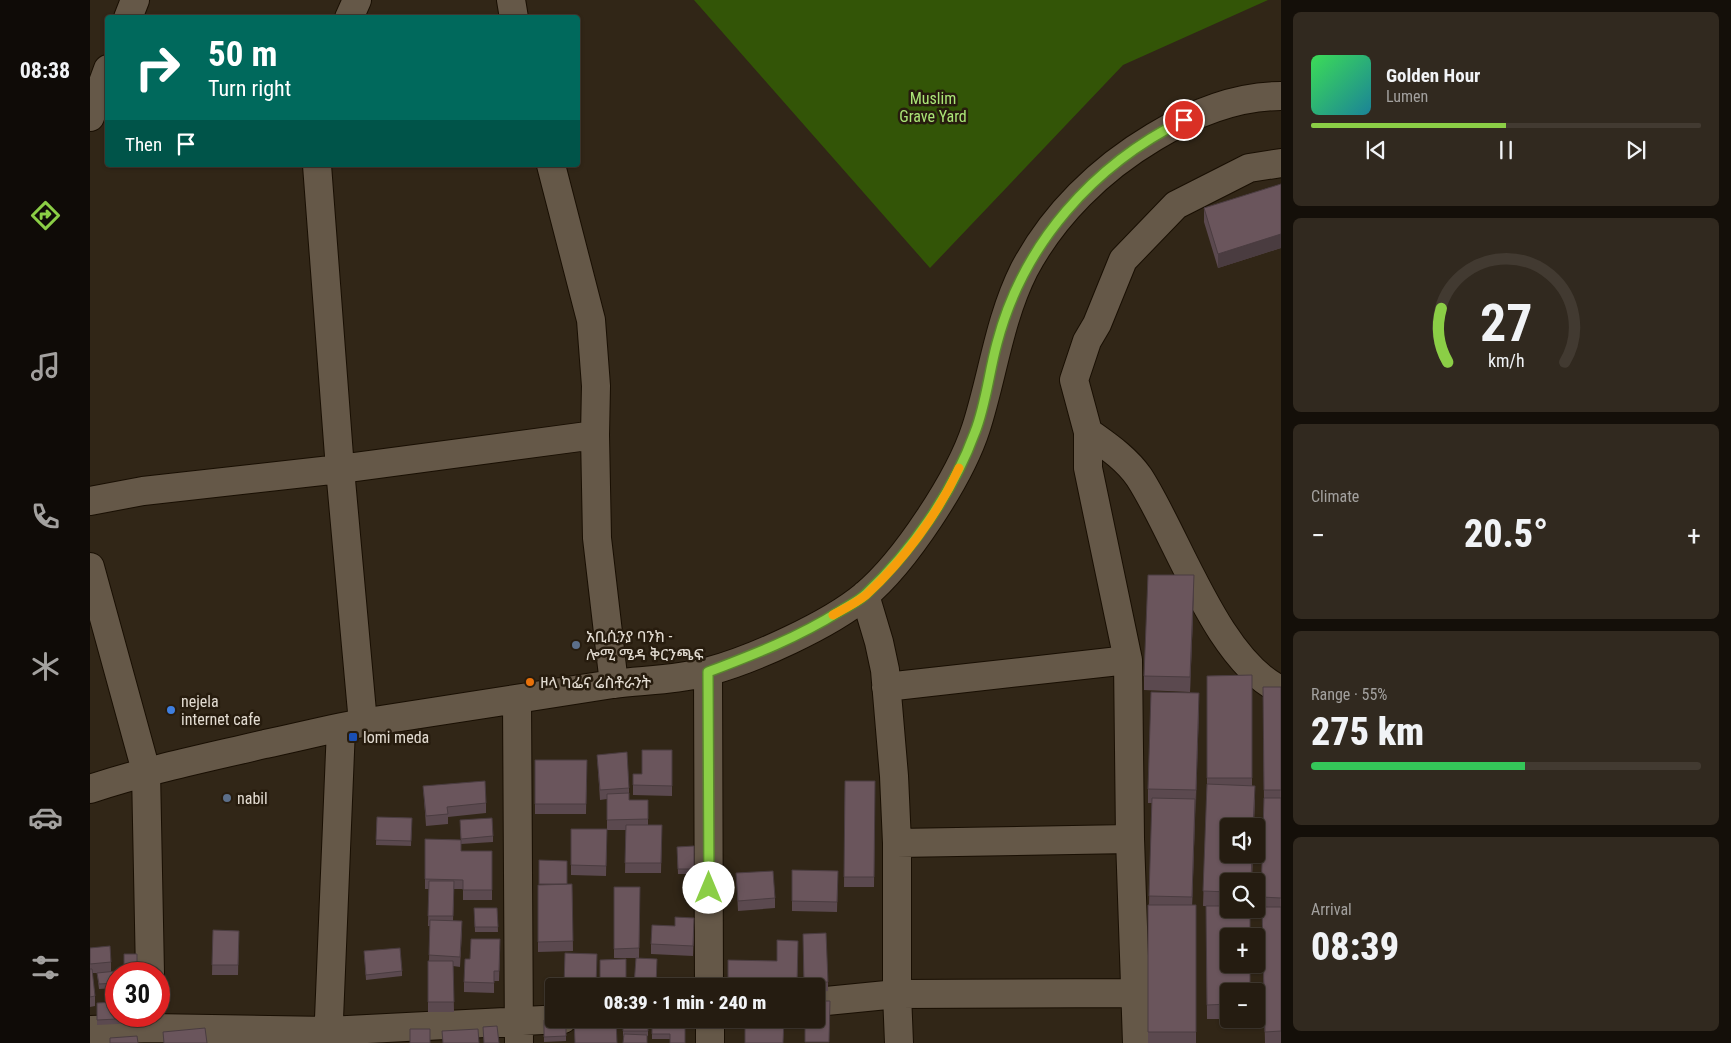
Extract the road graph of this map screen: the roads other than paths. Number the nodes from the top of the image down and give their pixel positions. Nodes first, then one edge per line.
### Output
1 (135, 0) edge
2 (357, 0) edge
3 (510, 0) edge
4 (129, 15) edge
5 (350, 15) edge
6 (513, 15) edge
7 (1281, 96) edge
8 (1281, 163) edge
9 (317, 167) edge
10 (551, 167) edge
11 (1088, 432) junction
12 (594, 436) junction
13 (340, 469) junction
14 (90, 501) edge
15 (90, 567) edge
16 (865, 596) junction
17 (1128, 660) junction
18 (708, 672) junction
19 (614, 684) junction
20 (886, 687) junction
21 (1281, 690) edge
22 (518, 701) junction
23 (352, 725) junction
24 (146, 771) junction
25 (90, 789) edge
26 (1130, 839) junction
27 (897, 843) junction
28 (150, 962) edge
29 (710, 978) edge
30 (1134, 993) junction
31 (896, 994) junction
32 (825, 1001) edge
33 (545, 1024) edge
34 (710, 1028) edge
35 (151, 1029) edge
36 (90, 1030) edge
37 (518, 1032) edge
38 (328, 1037) edge
39 (710, 1043) edge
40 (900, 1043) edge
41 (1137, 1043) edge

1 - 4 street
2 - 5 street
3 - 6 street
7 - 16 street
8 - 11 street
9 - 13 street
10 - 12 street
11 - 17 street
11 - 21 street
12 - 13 street
12 - 19 street
13 - 14 street
13 - 23 street
15 - 24 street
16 - 18 street
16 - 20 street
17 - 20 street
17 - 26 street
18 - 19 street
18 - 29 street
19 - 22 street
20 - 27 street
22 - 23 street
22 - 37 street
23 - 24 street
23 - 38 street
24 - 25 street
24 - 28 street
26 - 27 street
26 - 30 street
27 - 31 street
30 - 31 street
30 - 41 street
31 - 32 street
31 - 40 street
33 - 37 street
34 - 39 street
35 - 36 street
35 - 38 street
37 - 38 street

